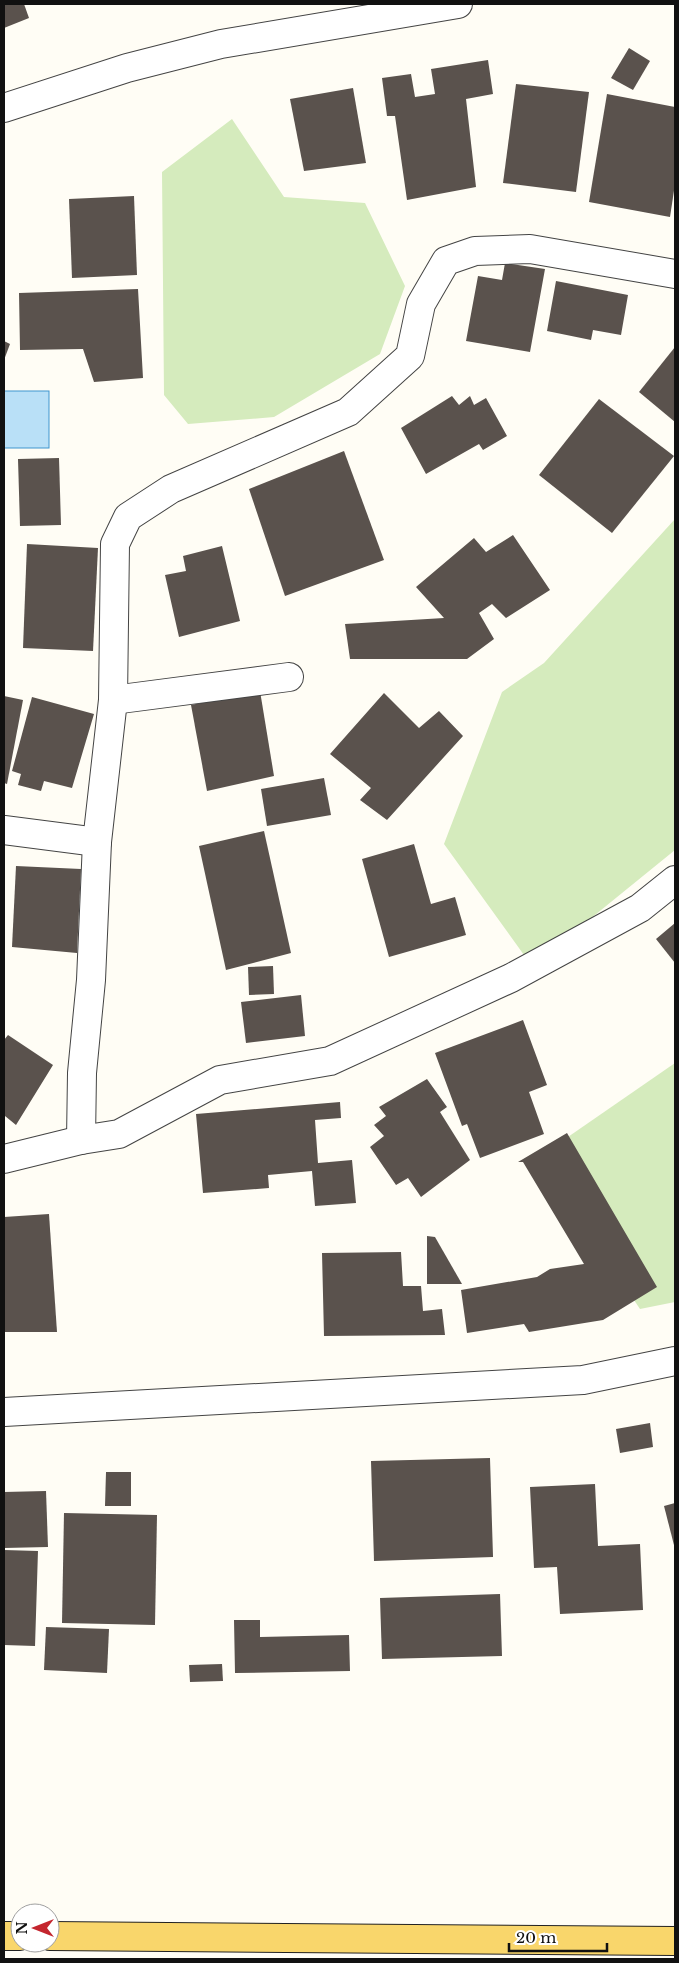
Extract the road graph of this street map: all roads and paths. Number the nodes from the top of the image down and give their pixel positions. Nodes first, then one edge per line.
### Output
1 (458, 4) edge
2 (4, 108) edge
3 (675, 274) edge
4 (289, 677) dead end
5 (113, 700) junction
6 (4, 830) edge
7 (97, 842) junction
8 (675, 880) edge
9 (81, 1140) junction
10 (4, 1159) edge
11 (675, 1361) edge
12 (4, 1412) edge
13 (60, 1936) edge
14 (675, 1942) edge

1 - 2 street
3 - 5 street
4 - 5 street
5 - 7 street
6 - 7 street
7 - 9 street
8 - 9 street
9 - 10 street
11 - 12 street
13 - 14 main road

